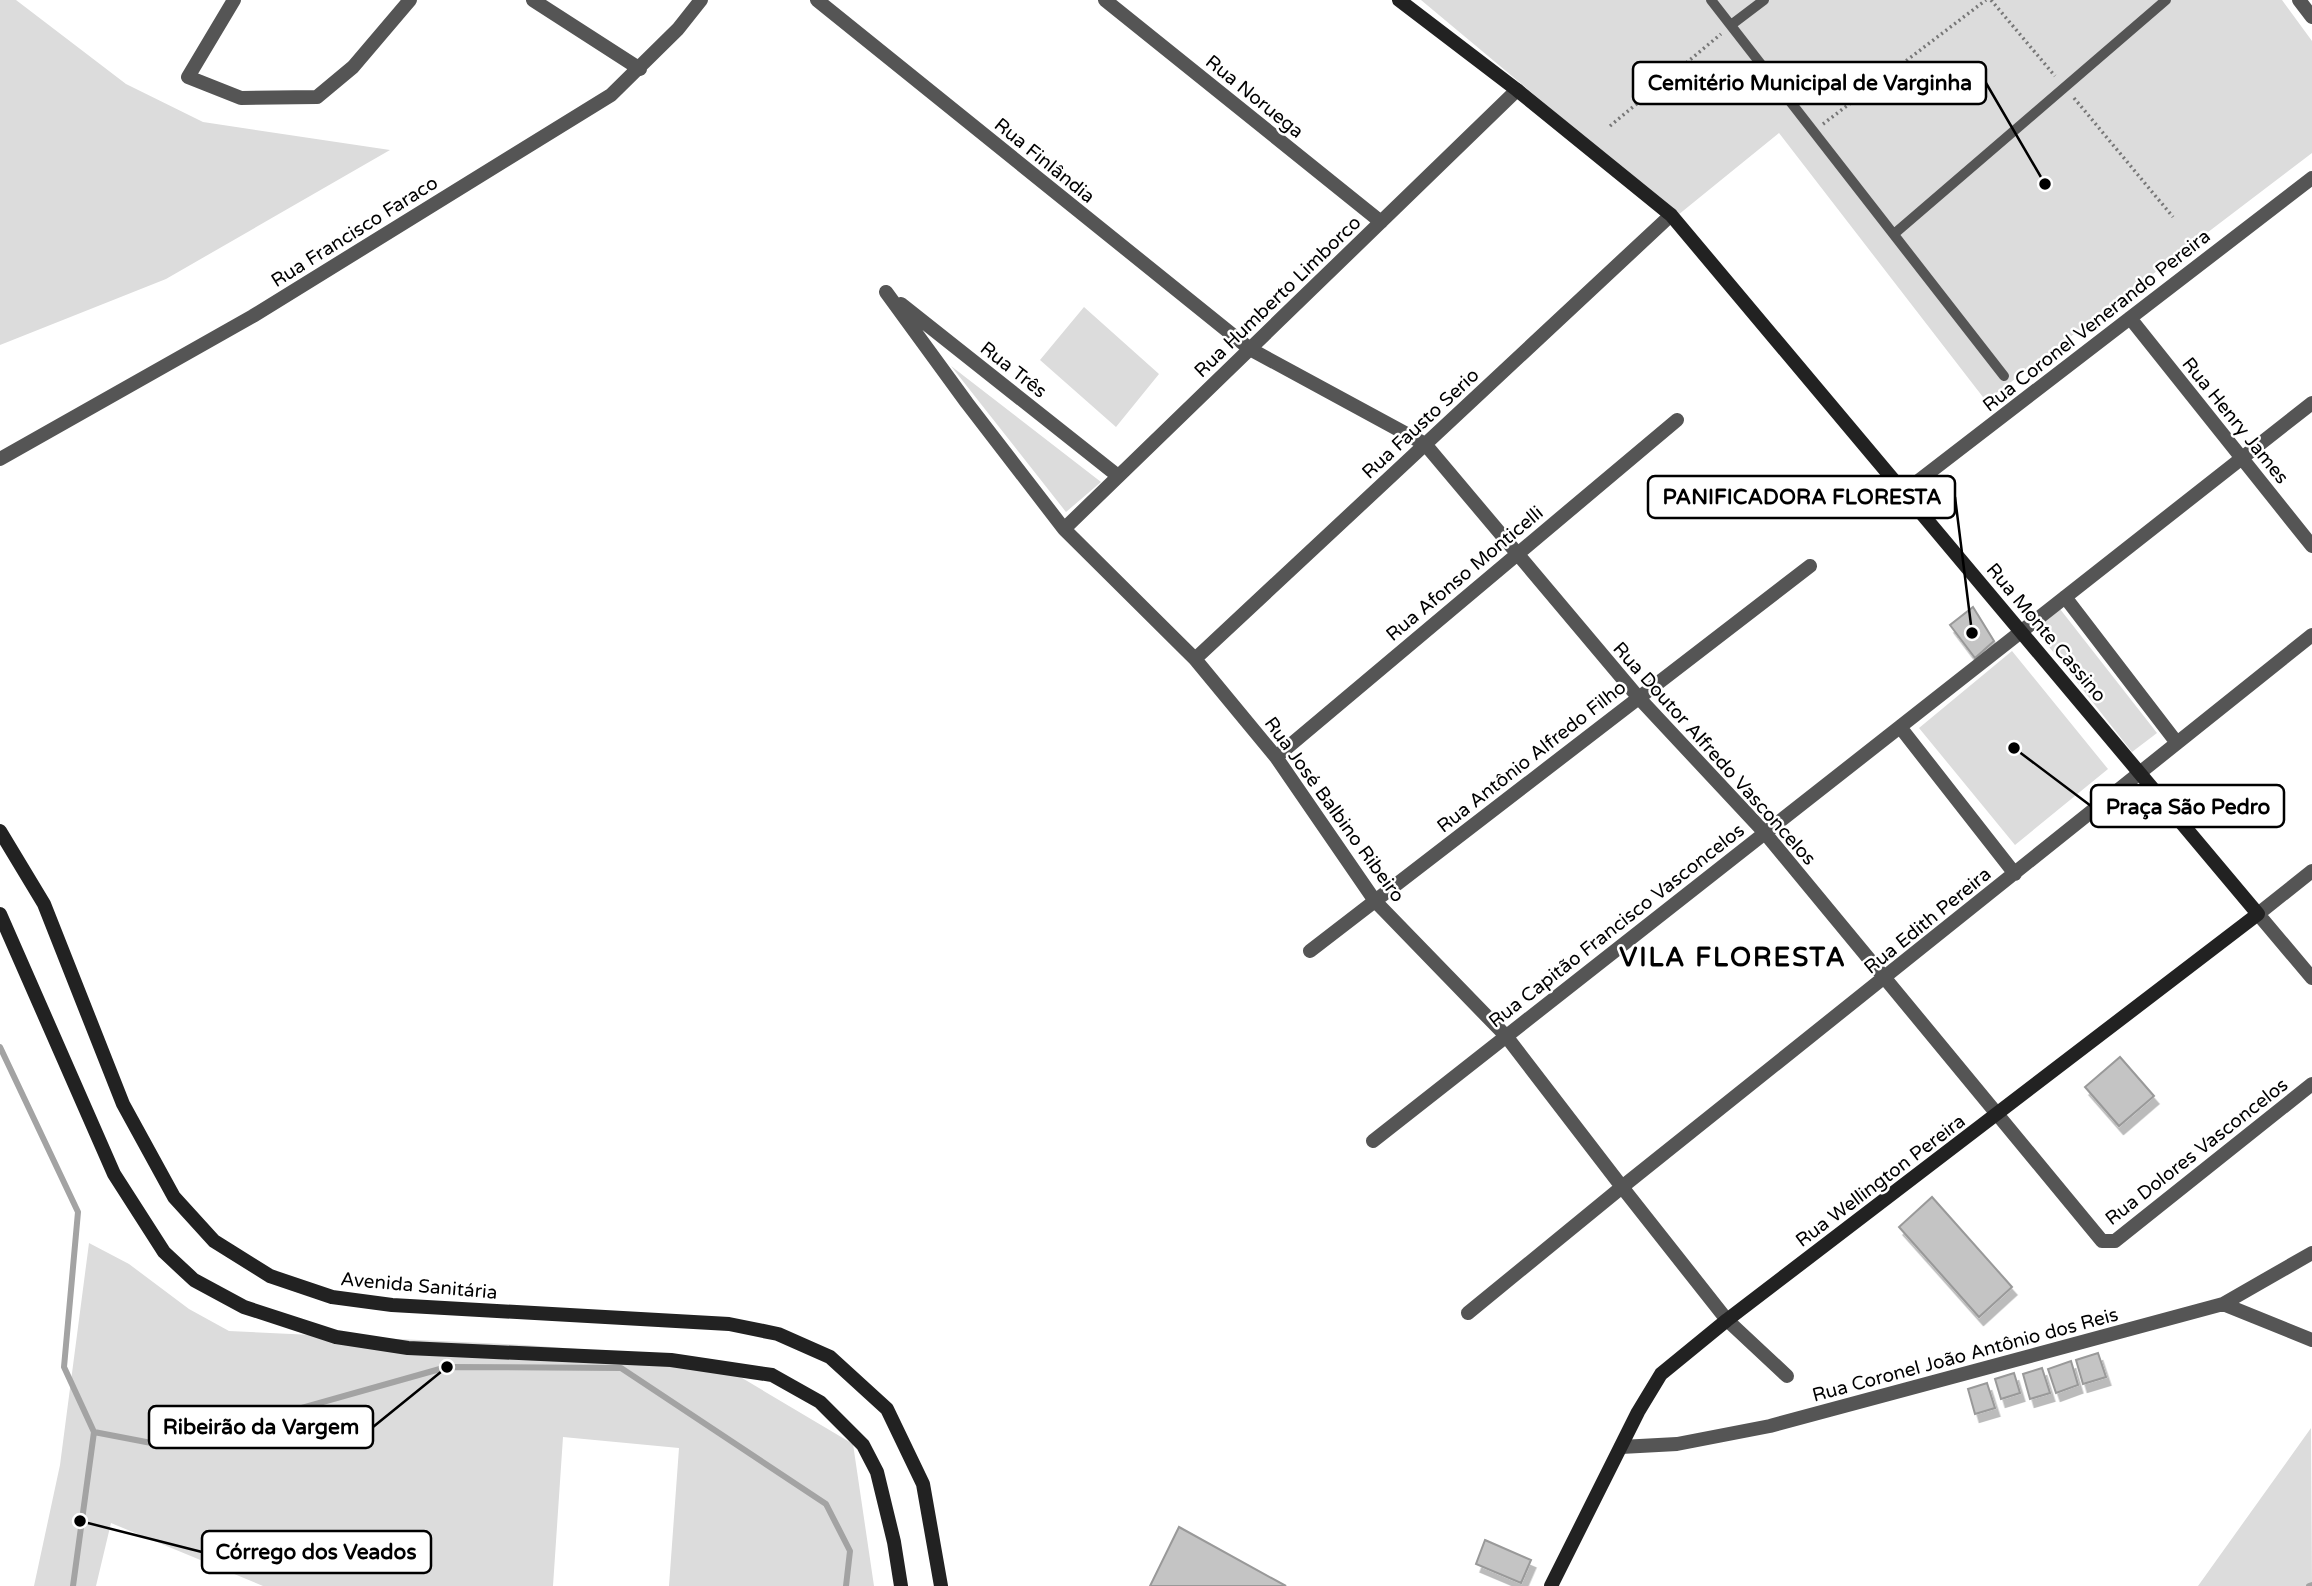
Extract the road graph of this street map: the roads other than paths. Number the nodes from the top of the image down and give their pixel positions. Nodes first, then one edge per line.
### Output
1 (234, 0) edge
2 (410, 0) edge
3 (533, 0) edge
4 (701, 0) edge
5 (817, 0) edge
6 (1105, 0) edge
7 (1399, 0) edge
8 (1711, 0) edge
9 (1764, 0) edge
10 (2166, 0) edge
11 (2299, 0) edge
12 (2312, 17) edge
13 (1731, 25) junction
14 (640, 69) junction
15 (1517, 90) junction
16 (2312, 178) edge
17 (1671, 215) junction
18 (1381, 222) junction
19 (1894, 234) junction
20 (886, 292) joint
21 (2130, 318) junction
22 (1250, 349) junction
23 (2004, 376) dead end
24 (2312, 402) edge
25 (1677, 420) dead end
26 (1425, 444) junction
27 (0, 458) edge
28 (2242, 458) junction
29 (1118, 476) junction
30 (1904, 492) junction
31 (1064, 529) junction
32 (2312, 546) edge
33 (1516, 554) junction
34 (1810, 566) dead end
35 (2065, 597) junction
36 (2021, 631) junction
37 (2312, 635) edge
38 (1195, 659) junction
39 (1637, 697) junction
40 (1899, 727) junction
41 (2177, 743) junction
42 (1276, 757) junction
43 (2140, 773) junction
44 (0, 831) edge
45 (1765, 833) junction
46 (2312, 871) edge
47 (2015, 874) junction
48 (1375, 901) junction
49 (0, 914) edge
50 (2258, 914) junction
51 (1310, 951) dead end
52 (2312, 978) edge
53 (1885, 979) junction
54 (1506, 1036) junction
55 (2312, 1084) edge
56 (1998, 1114) junction
57 (1373, 1141) dead end
58 (1622, 1188) junction
59 (2102, 1241) joint
60 (2312, 1253) edge
61 (2223, 1304) junction
62 (1468, 1313) dead end
63 (1727, 1320) junction
64 (2312, 1340) edge
65 (1787, 1376) dead end
66 (1621, 1447) junction
67 (901, 1586) edge
68 (941, 1586) edge
69 (1551, 1586) edge

1 - 2 street
3 - 14 street
4 - 14 street, Rua Francisco Faraco
5 - 22 street, Rua Finlândia
6 - 18 street, Rua Noruega
7 - 15 street, Rua Monte Cassino
8 - 13 lane
9 - 13 lane
10 - 19 lane
11 - 12 street
13 - 19 lane
14 - 27 street, Rua Francisco Faraco
15 - 17 street, Rua Monte Cassino
15 - 18 street, Rua Humberto Limborco
16 - 21 street, Rua Coronel Venerando Pereira
17 - 26 street, Rua Fausto Serio
17 - 30 street, Rua Monte Cassino
18 - 22 street, Rua Humberto Limborco
19 - 23 lane
20 - 29 street, Rua Três
20 - 31 street, Rua José Balbino Ribeiro
21 - 28 street, Rua Henry James
21 - 30 street, Rua Coronel Venerando Pereira
22 - 26 street, Rua Doutor Alfredo Vasconcelos
22 - 29 street, Rua Humberto Limborco
24 - 28 street, Rua Capitão Francisco Vasconcelos
25 - 33 street, Rua Afonso Monticelli
26 - 33 street, Rua Doutor Alfredo Vasconcelos
26 - 38 street, Rua Fausto Serio
28 - 32 street, Rua Henry James
28 - 35 street, Rua Capitão Francisco Vasconcelos
29 - 31 street, Rua Humberto Limborco
30 - 36 street, Rua Monte Cassino
31 - 38 street, Rua José Balbino Ribeiro
33 - 39 street, Rua Doutor Alfredo Vasconcelos
33 - 42 street, Rua Afonso Monticelli
34 - 39 street, Rua Antônio Alfredo Filho
35 - 36 street, Rua Capitão Francisco Vasconcelos
35 - 41 street
36 - 40 street, Rua Capitão Francisco Vasconcelos
36 - 43 street, Rua Monte Cassino
37 - 41 street, Rua Edith Pereira
38 - 42 street, Rua José Balbino Ribeiro
39 - 45 street, Rua Doutor Alfredo Vasconcelos
39 - 48 street, Rua Antônio Alfredo Filho
40 - 45 street, Rua Capitão Francisco Vasconcelos
40 - 47 street
41 - 43 street, Rua Edith Pereira
42 - 48 street, Rua José Balbino Ribeiro
43 - 47 street, Rua Edith Pereira
43 - 50 street, Rua Monte Cassino
44 - 68 street, Avenida Sanitária
45 - 53 street, Rua Doutor Alfredo Vasconcelos
45 - 54 street, Rua Capitão Francisco Vasconcelos
46 - 50 street, Rua Wellington Pereira
47 - 53 street, Rua Edith Pereira
48 - 51 street, Rua Antônio Alfredo Filho
48 - 54 street, Rua José Balbino Ribeiro
49 - 67 street
50 - 52 street, Rua Monte Cassino
50 - 56 street, Rua Wellington Pereira
53 - 56 street, Rua Doutor Alfredo Vasconcelos
53 - 58 street, Rua Edith Pereira
54 - 57 street, Rua Capitão Francisco Vasconcelos
54 - 58 street, Rua José Balbino Ribeiro
55 - 59 street, Rua Dolores Vasconcelos
56 - 59 street, Rua Doutor Alfredo Vasconcelos
56 - 63 street, Rua Wellington Pereira
58 - 62 street, Rua Edith Pereira
58 - 63 street, Rua José Balbino Ribeiro
60 - 61 street, Rua Coronel João Antônio dos Reis
61 - 64 street
61 - 66 street, Rua Coronel João Antônio dos Reis
63 - 65 street, Rua José Balbino Ribeiro
63 - 66 street, Rua Wellington Pereira
66 - 69 street, Rua Wellington Pereira

